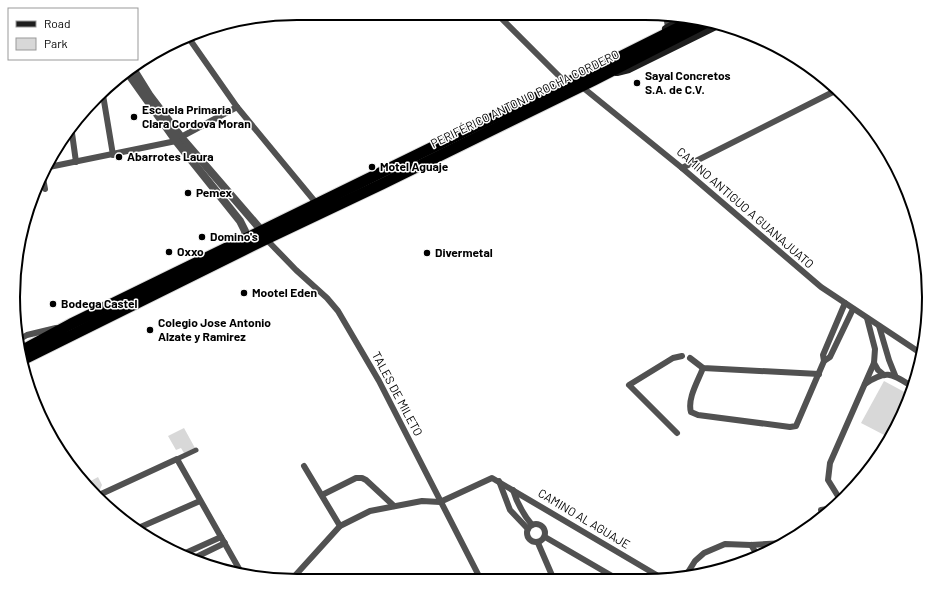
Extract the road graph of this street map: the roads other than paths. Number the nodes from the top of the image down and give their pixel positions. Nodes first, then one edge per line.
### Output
1 (503, 20) edge
2 (668, 21) edge
3 (681, 22) edge
4 (689, 23) edge
5 (698, 25) edge
6 (712, 28) edge
7 (670, 34) junction
8 (191, 41) edge
9 (135, 72) edge
10 (130, 76) edge
11 (593, 76) junction
12 (566, 83) junction
13 (581, 86) junction
14 (832, 93) edge
15 (104, 99) edge
16 (237, 107) junction
17 (72, 135) edge
18 (178, 139) junction
19 (114, 155) junction
20 (76, 162) junction
21 (53, 166) edge
22 (682, 168) junction
23 (44, 184) edge
24 (45, 189) dead end
25 (316, 204) junction
26 (264, 235) junction
27 (246, 239) junction
28 (845, 303) junction
29 (853, 309) junction
30 (867, 318) junction
31 (71, 324) junction
32 (879, 326) junction
33 (883, 336) junction
34 (23, 337) edge
35 (873, 339) junction
36 (25, 349) edge
37 (917, 351) edge
38 (682, 356) dead end
39 (26, 358) edge
40 (690, 358) dead end
41 (824, 361) junction
42 (874, 363) junction
43 (703, 368) junction
44 (819, 374) junction
45 (884, 375) junction
46 (895, 375) junction
47 (865, 384) junction
48 (908, 384) edge
49 (677, 433) dead end
50 (196, 450) dead end
51 (176, 459) junction
52 (304, 466) dead end
53 (499, 481) junction
54 (513, 490) junction
55 (102, 494) edge
56 (322, 495) junction
57 (838, 496) edge
58 (200, 501) junction
59 (440, 502) junction
60 (518, 505) junction
61 (394, 506) junction
62 (510, 510) junction
63 (142, 526) edge
64 (340, 526) junction
65 (530, 527) junction
66 (221, 537) junction
67 (544, 537) junction
68 (225, 543) junction
69 (538, 543) junction
70 (770, 544) edge
71 (751, 545) junction
72 (755, 551) edge
73 (188, 552) edge
74 (199, 556) edge
75 (239, 568) edge
76 (689, 571) edge
77 (654, 573) edge
78 (297, 574) edge
79 (478, 574) edge
80 (551, 574) edge
81 (609, 574) edge

1 - 12 street
2 - 7 street
3 - 7 main road
4 - 7 highway
5 - 7 highway
6 - 11 main road
7 - 11 highway, PERIFÉRICO ANTONIO ROCHA CORDERO
8 - 16 street
9 - 18 street
10 - 18 street
11 - 12 highway, PERIFÉRICO ANTONIO ROCHA CORDERO
11 - 13 highway, PERIFÉRICO ANTONIO ROCHA CORDERO
12 - 25 highway, PERIFÉRICO ANTONIO ROCHA CORDERO
13 - 22 street, CAMINO ANTIGUO A GUANAJUATO
13 - 26 highway, PERIFÉRICO ANTONIO ROCHA CORDERO
14 - 22 street
15 - 19 street
16 - 18 street
16 - 25 street
17 - 20 street
18 - 19 street
18 - 26 street
18 - 27 street
19 - 20 street
20 - 21 street
22 - 28 street, CAMINO ANTIGUO A GUANAJUATO
23 - 24 street
25 - 26 highway, PERIFÉRICO ANTONIO ROCHA CORDERO
26 - 27 highway, PERIFÉRICO ANTONIO ROCHA CORDERO
26 - 39 highway, PERIFÉRICO ANTONIO ROCHA CORDERO
26 - 59 street, TALES DE MILETO
27 - 31 highway, PERIFÉRICO ANTONIO ROCHA CORDERO
28 - 29 street, CAMINO ANTIGUO A GUANAJUATO
28 - 41 street
29 - 30 street, CAMINO ANTIGUO A GUANAJUATO
29 - 41 street
30 - 32 street, CAMINO ANTIGUO A GUANAJUATO
30 - 35 street
31 - 34 street
31 - 36 highway, PERIFÉRICO ANTONIO ROCHA CORDERO
32 - 33 street
32 - 37 street, CAMINO ANTIGUO A GUANAJUATO
33 - 35 street
33 - 46 street
35 - 42 street
38 - 49 street
40 - 43 street
41 - 44 street
42 - 45 street
42 - 47 street
43 - 44 street
43 - 44 street
45 - 46 street
45 - 47 street
46 - 48 street
47 - 57 street
50 - 51 street
51 - 55 street
51 - 58 street
52 - 56 street
53 - 54 street, CAMINO AL AGUAJE
53 - 59 street, CAMINO AL AGUAJE
53 - 62 street
54 - 60 street
54 - 77 street, CAMINO AL AGUAJE
56 - 61 street
56 - 64 street
58 - 63 street
58 - 66 street
59 - 61 street
59 - 79 street, TALES DE MILETO
60 - 62 street
60 - 65 street
61 - 64 street
62 - 65 street
64 - 78 street
65 - 67 street
65 - 69 street
66 - 68 street
66 - 73 street
67 - 69 street
67 - 81 street
68 - 74 street
68 - 75 street
69 - 80 street
70 - 71 street
71 - 72 street
71 - 76 street

